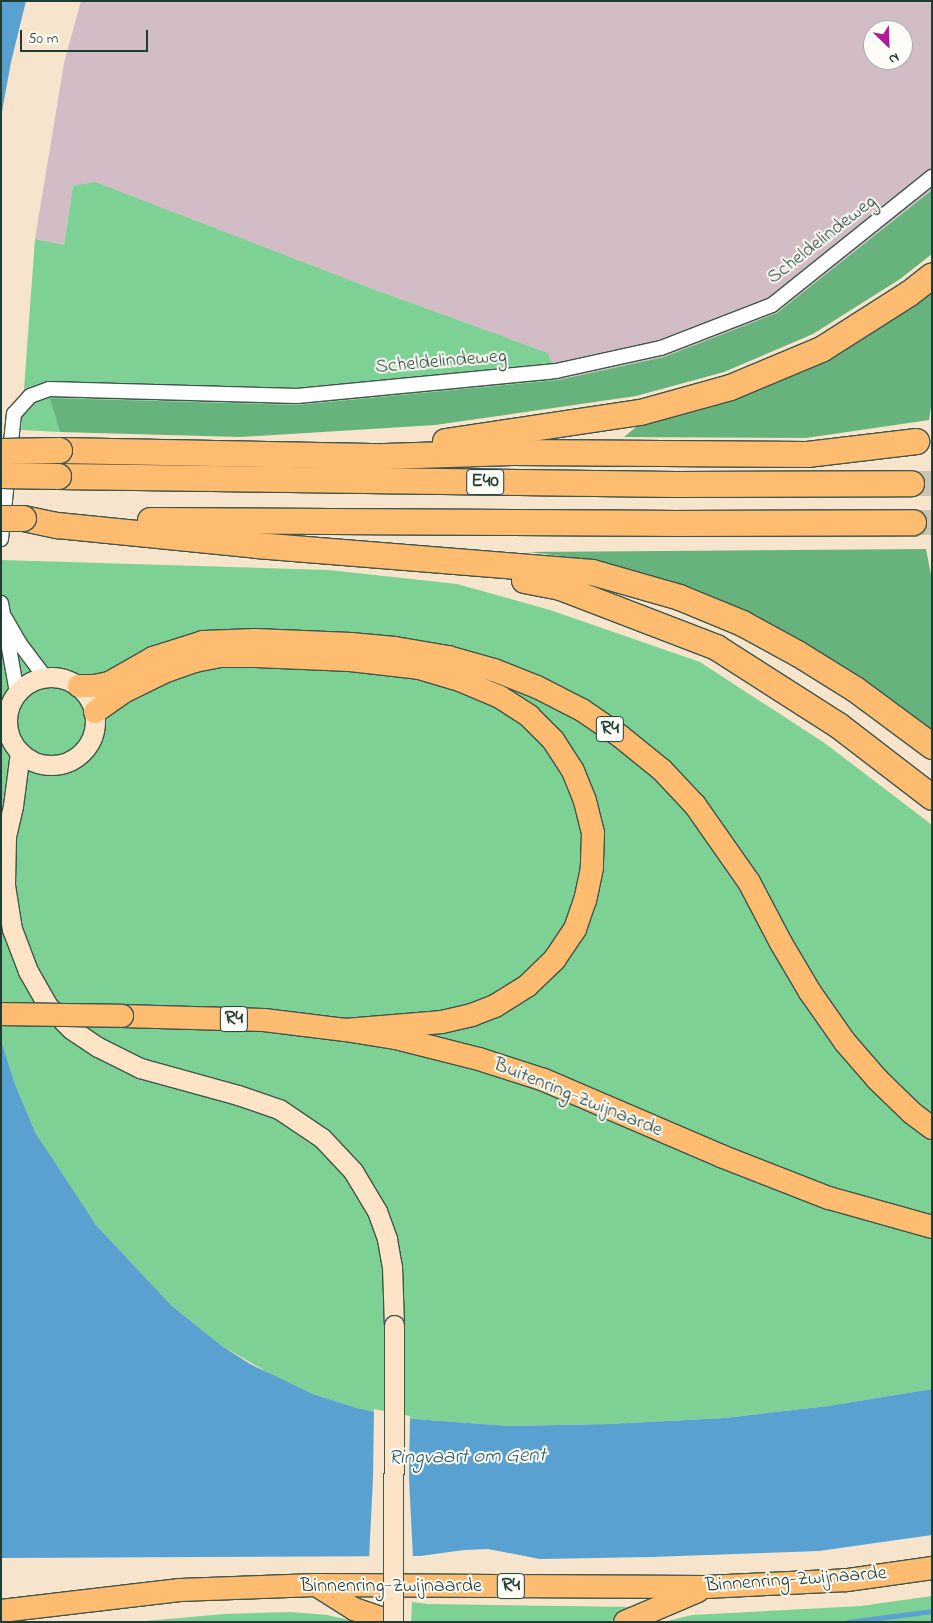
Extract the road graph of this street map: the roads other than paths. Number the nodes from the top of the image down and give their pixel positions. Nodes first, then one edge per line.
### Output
1 (932, 177) edge
2 (932, 275) edge
3 (916, 441) dead end
4 (1, 451) edge
5 (240, 454) junction
6 (1, 475) edge
7 (911, 483) tunnel mouth
8 (9, 518) edge
9 (57, 522) junction
10 (913, 522) tunnel mouth
11 (1, 539) edge
12 (411, 559) junction
13 (2, 609) edge
14 (45, 677) junction
15 (79, 686) junction
16 (17, 693) junction
17 (95, 712) junction
18 (932, 746) edge
19 (20, 752) junction
20 (45, 765) junction
21 (932, 797) edge
22 (13, 806) junction
23 (1, 1014) edge
24 (346, 1030) junction
25 (932, 1128) edge
26 (932, 1227) edge
27 (932, 1568) edge
28 (316, 1585) junction
29 (706, 1587) junction
30 (1, 1611) edge
31 (392, 1622) edge
32 (625, 1622) edge

1 - 8 street, Scheldelindeweg
2 - 5 highway
3 - 5 highway
4 - 5 highway, bridge
6 - 7 highway, E40, bridge
8 - 9 highway, E40
8 - 11 street, Scheldelindeweg
9 - 10 highway, E40
9 - 12 highway
12 - 18 highway
12 - 21 highway
13 - 14 street
13 - 16 street
14 - 15 main road
14 - 16 main road
15 - 17 main road
15 - 25 highway, R4
16 - 19 main road
17 - 20 main road
17 - 24 highway, R4
19 - 20 main road
19 - 22 main road
20 - 22 main road
22 - 31 main road, bridge
23 - 24 highway, Buitenring-Zwijnaarde / R4, bridge
24 - 26 highway, Buitenring-Zwijnaarde / R4
27 - 29 highway, Binnenring-Zwijnaarde / R4
28 - 29 highway, Binnenring-Zwijnaarde / R4
28 - 30 highway, Binnenring-Zwijnaarde / R4
28 - 31 highway
29 - 32 highway, R4

